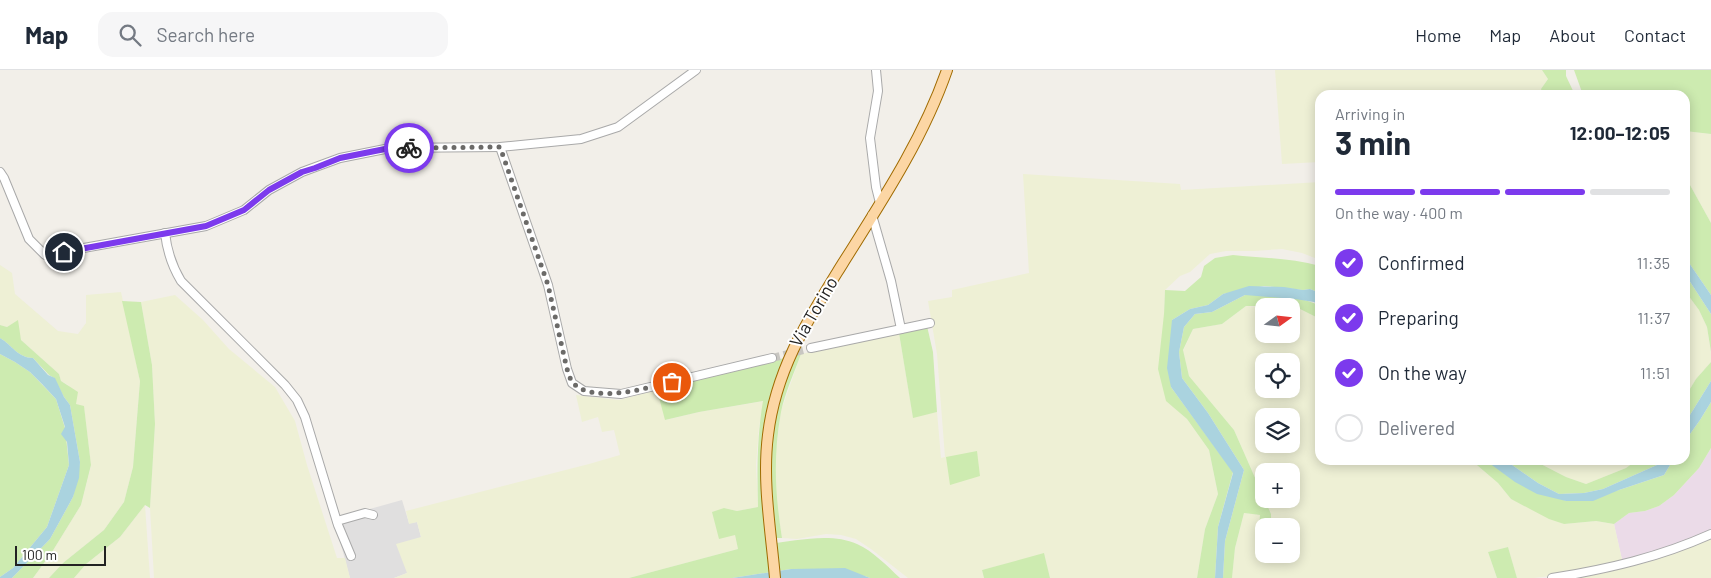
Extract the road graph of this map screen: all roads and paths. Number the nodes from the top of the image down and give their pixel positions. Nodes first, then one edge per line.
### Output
1 (696, 70) edge
2 (876, 70) edge
3 (947, 70) edge
4 (500, 147) junction
5 (0, 172) edge
6 (880, 203) junction
7 (872, 215) junction
8 (165, 233) junction
9 (930, 323) dead end
10 (901, 330) junction
11 (811, 348) tunnel mouth
12 (772, 358) tunnel mouth
13 (373, 515) dead end
14 (337, 521) junction
15 (1711, 534) edge
16 (351, 556) dead end
17 (776, 578) edge
18 (1552, 578) edge

1 - 4 street
2 - 6 street
3 - 6 main road, Via Torino
4 - 8 street
4 - 12 street
5 - 8 street
6 - 7 main road, Via Torino
7 - 10 street
7 - 17 main road, Via Torino
8 - 14 street
9 - 10 street
10 - 11 street
13 - 14 street
14 - 16 street
15 - 18 street

